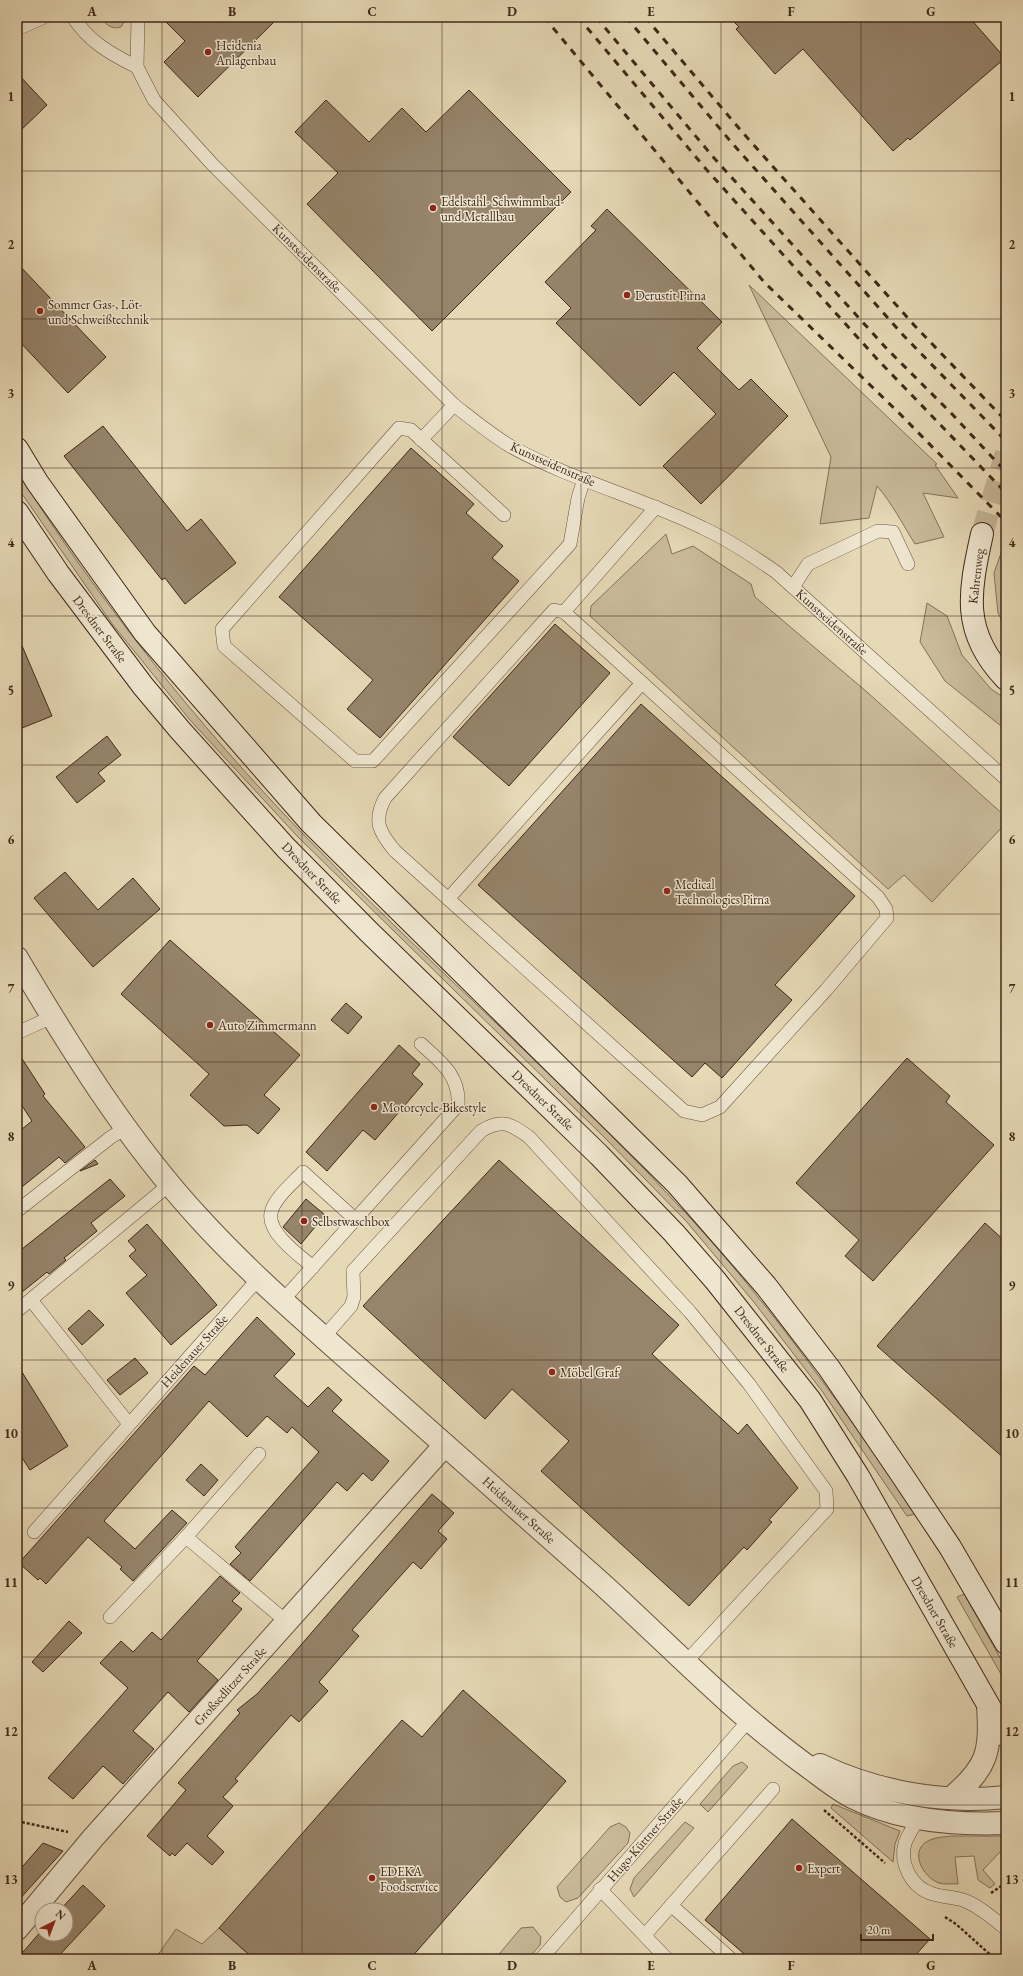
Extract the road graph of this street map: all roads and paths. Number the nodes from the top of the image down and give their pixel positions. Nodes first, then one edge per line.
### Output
1 (44, 17) edge
2 (74, 17) edge
3 (138, 17) edge
4 (22, 27) dead end
5 (137, 67) junction
6 (454, 405) junction
7 (421, 440) junction
8 (17, 449) edge
9 (584, 480) junction
10 (656, 507) junction
11 (17, 512) edge
12 (504, 515) dead end
13 (982, 534) tunnel mouth
14 (908, 564) dead end
15 (793, 587) junction
16 (564, 612) junction
17 (1006, 679) edge
18 (642, 682) junction
19 (1006, 779) edge
20 (448, 898) junction
21 (17, 958) edge
22 (52, 1017) junction
23 (17, 1034) edge
24 (421, 1044) dead end
25 (126, 1128) junction
26 (170, 1184) junction
27 (17, 1211) edge
28 (356, 1220) junction
29 (313, 1267) junction
30 (259, 1278) junction
31 (31, 1300) junction
32 (283, 1300) junction
33 (17, 1311) edge
34 (324, 1337) junction
35 (129, 1424) junction
36 (445, 1445) junction
37 (259, 1454) dead end
38 (34, 1532) dead end
39 (186, 1538) junction
40 (110, 1617) dead end
41 (287, 1622) junction
42 (1006, 1643) edge
43 (686, 1662) junction
44 (988, 1705) junction
45 (749, 1720) junction
46 (1006, 1736) edge
47 (777, 1744) junction
48 (773, 1790) dead end
49 (1006, 1796) edge
50 (951, 1798) junction
51 (820, 1806) dead end
52 (918, 1819) junction
53 (17, 1821) edge
54 (1006, 1823) edge
55 (93, 1838) junction
56 (889, 1866) dead end
57 (600, 1889) junction
58 (671, 1906) junction
59 (940, 1915) dead end
60 (17, 1929) edge
61 (1006, 1929) edge
62 (645, 1935) junction
63 (993, 1958) edge
64 (541, 1959) edge
65 (667, 1959) edge
66 (731, 1959) edge

1 - 4 lane
2 - 5 lane
3 - 5 lane, Kunstseidenstraße
5 - 6 lane, Kunstseidenstraße
6 - 7 lane
6 - 9 lane, Kunstseidenstraße
7 - 9 lane
7 - 12 lane
8 - 42 main road
9 - 10 lane, Kunstseidenstraße
10 - 15 lane, Kunstseidenstraße
10 - 16 lane
11 - 44 main road, Dresdner Straße
13 - 17 main road, Kahrenweg
14 - 15 lane
15 - 19 lane, Kunstseidenstraße
16 - 18 lane
16 - 20 lane
18 - 20 lane
18 - 20 lane
21 - 22 main road, Heidenauer Straße
22 - 23 lane
22 - 25 main road, Heidenauer Straße
24 - 28 lane
25 - 26 main road, Heidenauer Straße
25 - 27 lane
26 - 30 main road, Heidenauer Straße
26 - 31 lane
28 - 29 lane
28 - 29 lane
29 - 32 lane
30 - 32 main road, Heidenauer Straße
30 - 35 lane, Heidenauer Straße
31 - 33 lane
31 - 35 lane
32 - 34 main road, Heidenauer Straße
34 - 36 main road, Heidenauer Straße
34 - 43 lane
35 - 38 lane, Heidenauer Straße
36 - 41 main road, Großsedlitzer Straße
36 - 43 main road, Heidenauer Straße
37 - 39 lane
39 - 40 lane
39 - 41 lane
41 - 55 main road, Großsedlitzer Straße
43 - 45 main road, Heidenauer Straße
44 - 46 main road, Dresdner Straße
44 - 50 main road
45 - 47 main road, Heidenauer Straße
45 - 57 lane, Hugo-Küttner-Straße
47 - 50 main road, Heidenauer Straße
47 - 52 main road, Heidenauer Straße
48 - 58 lane
49 - 50 main road, Heidenauer Straße
51 - 56 path
52 - 54 main road, Heidenauer Straße
52 - 61 lane
53 - 55 path
55 - 60 main road, Großsedlitzer Straße
57 - 62 lane
57 - 64 lane, Hugo-Küttner-Straße
58 - 62 lane
58 - 66 lane
59 - 63 path
62 - 65 lane

